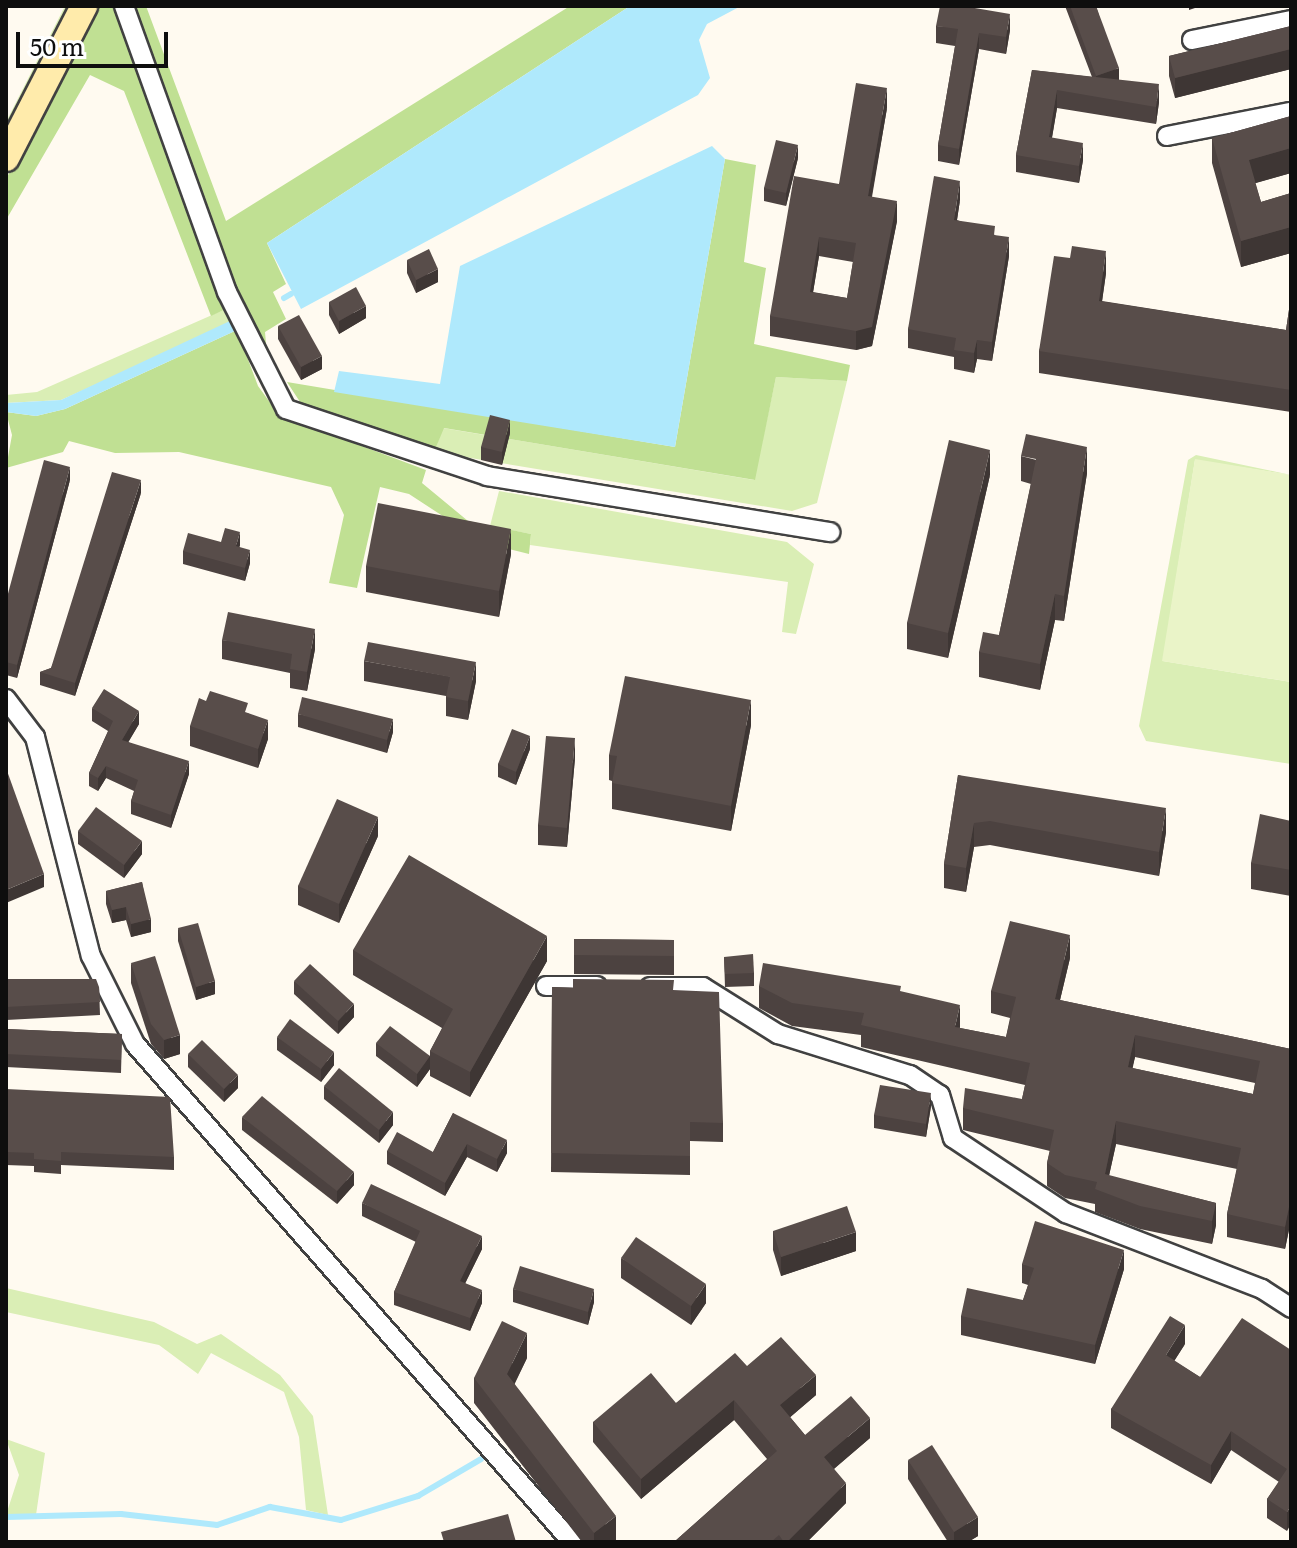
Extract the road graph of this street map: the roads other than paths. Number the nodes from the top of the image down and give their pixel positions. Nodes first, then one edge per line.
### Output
1 (84, 6) edge
2 (124, 6) edge
3 (1291, 20) edge
4 (1192, 40) dead end
5 (1291, 112) edge
6 (1167, 136) dead end
7 (6, 158) edge
8 (830, 532) dead end
9 (6, 699) edge
10 (546, 986) dead end
11 (1291, 1308) edge
12 (572, 1542) edge

1 - 7 main road
2 - 8 street
3 - 4 street
5 - 6 street
9 - 12 street
10 - 11 street

